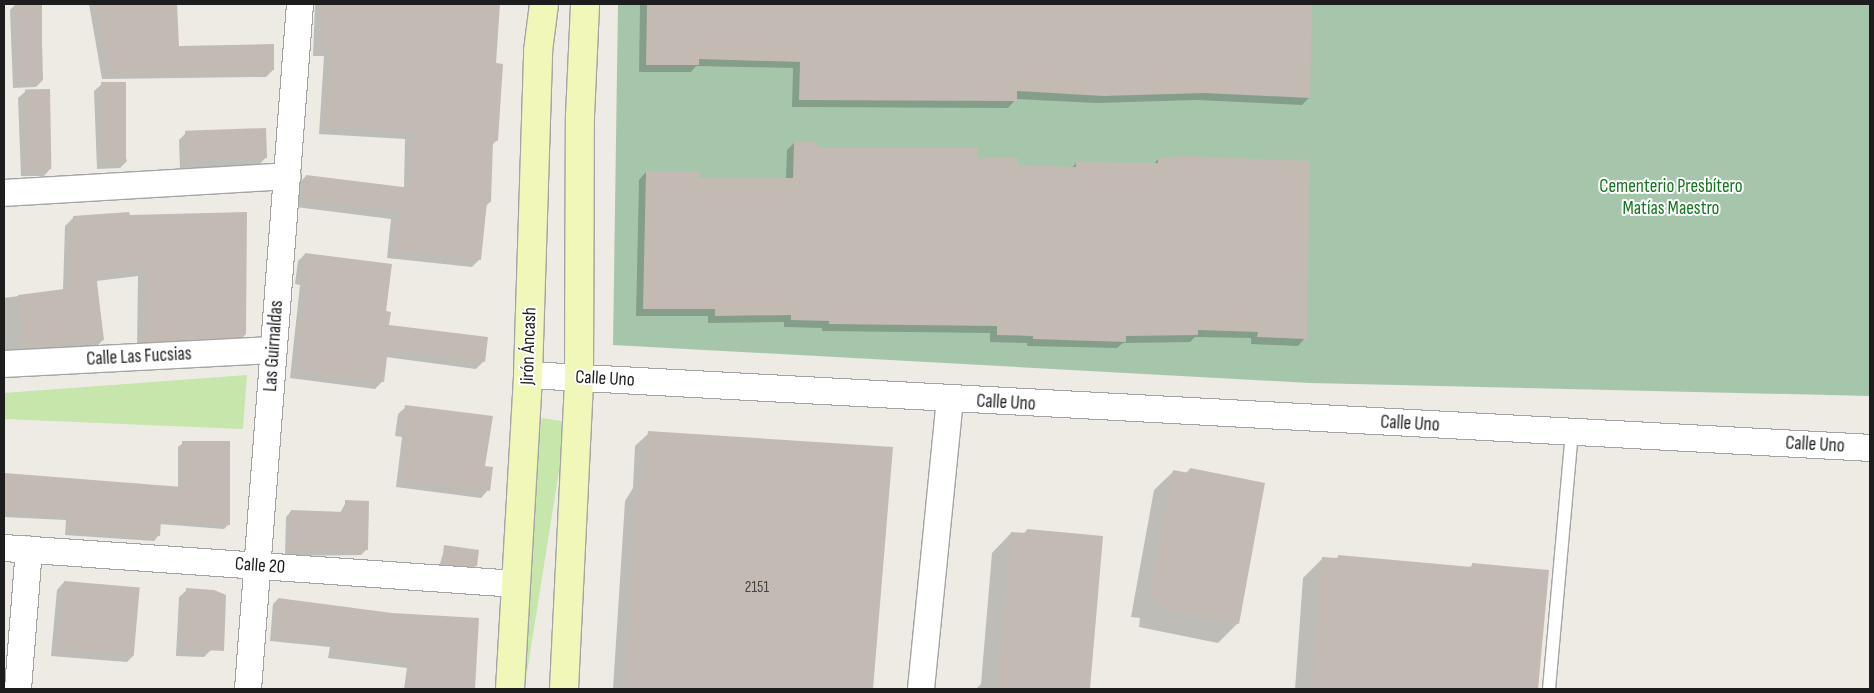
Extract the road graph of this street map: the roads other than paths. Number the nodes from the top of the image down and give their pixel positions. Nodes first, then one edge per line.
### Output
1 (300, 4) edge
2 (544, 4) edge
3 (585, 4) edge
4 (287, 176) junction
5 (4, 193) edge
6 (274, 350) junction
7 (4, 364) edge
8 (528, 375) junction
9 (579, 377) junction
10 (950, 400) junction
11 (1572, 432) junction
12 (1870, 448) edge
13 (4, 548) edge
14 (30, 549) junction
15 (257, 566) junction
16 (516, 584) junction
17 (18, 689) edge
18 (248, 689) edge
19 (510, 689) edge
20 (564, 689) edge
21 (921, 689) edge
22 (1549, 689) edge

1 - 4 street, Las Guirnaldas
2 - 8 main road, Jirón Áncash
3 - 9 main road
4 - 5 street
4 - 6 street, Las Guirnaldas
6 - 7 street, Calle Las Fucsias
6 - 15 street, Las Guirnaldas
8 - 9 street, Calle Uno
8 - 16 main road, Jirón Áncash
9 - 10 street, Calle Uno
9 - 20 main road
10 - 11 street, Calle Uno
10 - 21 street, Calle Uno
11 - 12 street, Calle Uno
11 - 22 lane
13 - 14 street, Calle 20
14 - 15 street, Calle 20
14 - 17 street
15 - 16 street, Calle 20
15 - 18 street, Las Guirnaldas
16 - 19 main road, Jirón Áncash

